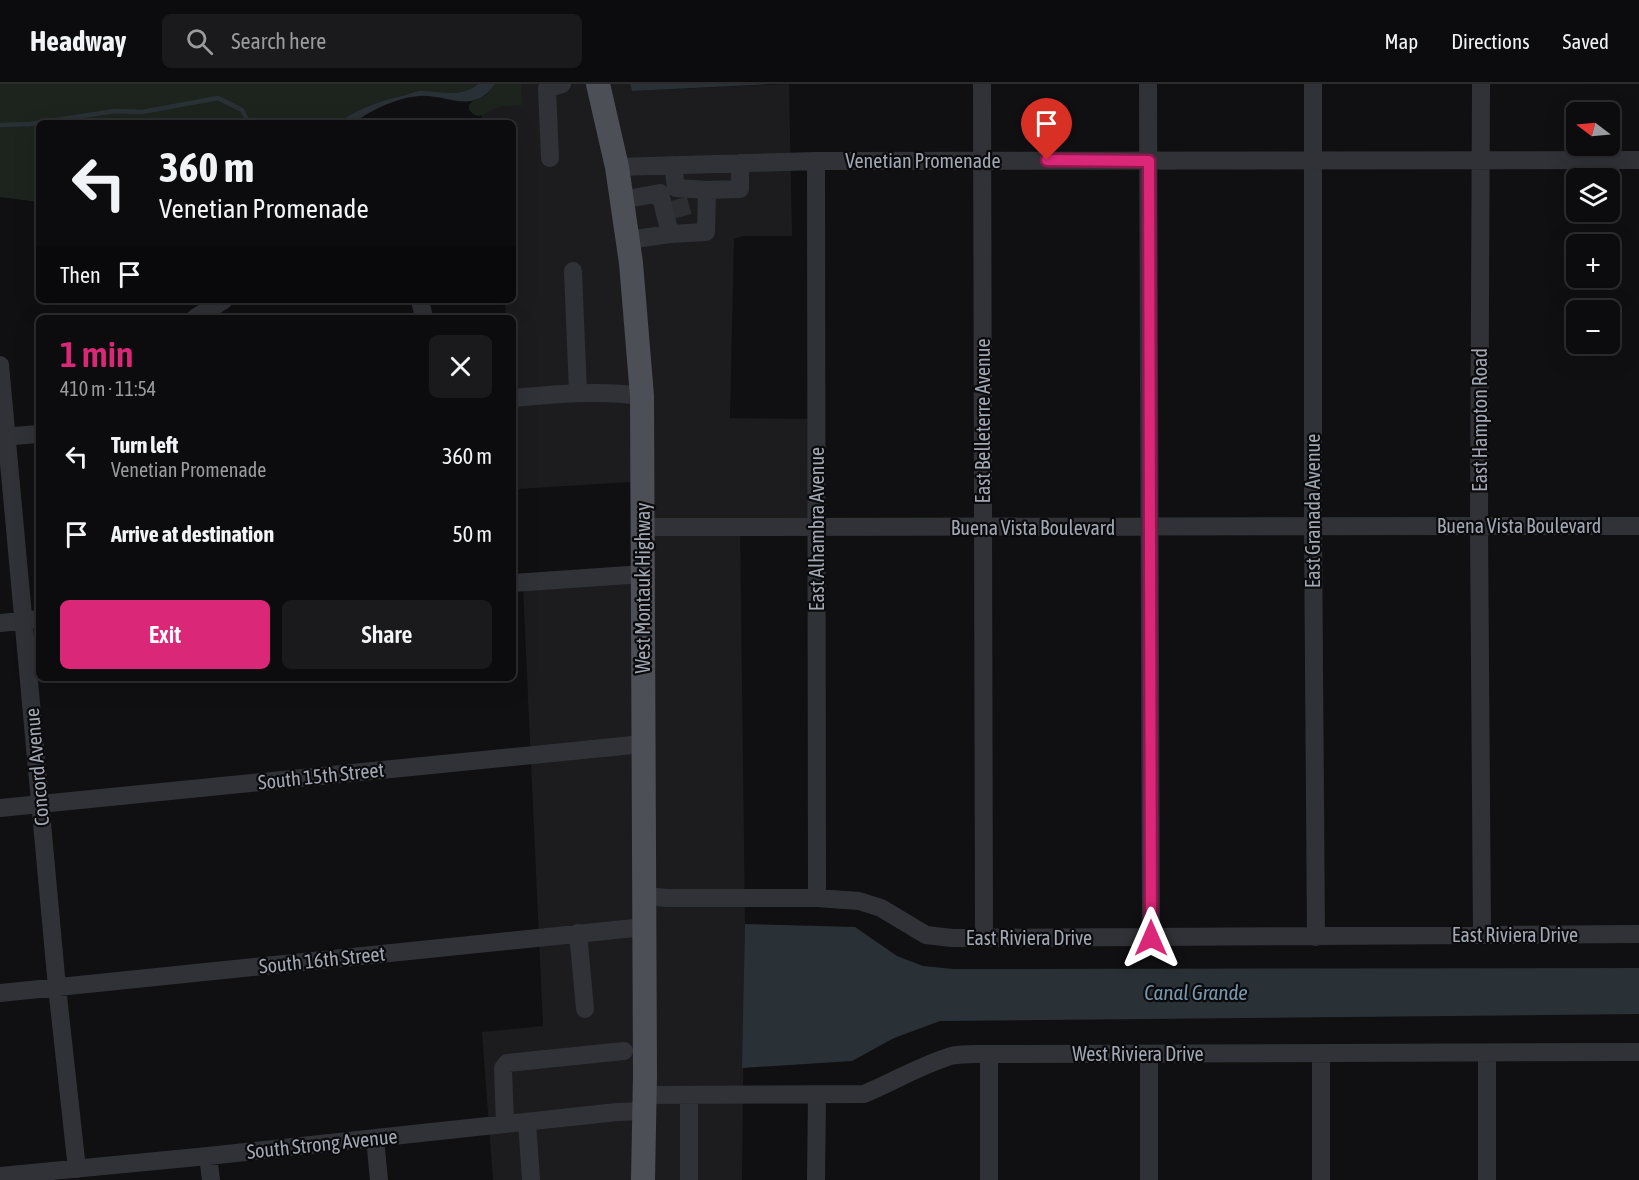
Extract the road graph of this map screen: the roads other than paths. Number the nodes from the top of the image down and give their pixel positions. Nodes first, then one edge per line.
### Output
1 (562, 84) edge
2 (598, 84) edge
3 (982, 84) edge
4 (1148, 84) edge
5 (1313, 84) edge
6 (1481, 84) edge
7 (550, 158) dead end
8 (982, 160) junction
9 (1639, 160) edge
10 (816, 161) junction
11 (1149, 161) junction
12 (1314, 161) junction
13 (1481, 161) junction
14 (740, 163) junction
15 (673, 165) junction
16 (617, 167) junction
17 (707, 190) junction
18 (672, 193) junction
19 (622, 200) junction
20 (680, 229) junction
21 (628, 240) junction
22 (573, 271) dead end
23 (219, 303) edge
24 (200, 315) edge
25 (0, 365) edge
26 (578, 393) junction
27 (642, 396) junction
28 (516, 398) edge
29 (36, 434) edge
30 (3, 437) edge
31 (1479, 526) junction
32 (1639, 526) edge
33 (643, 527) junction
34 (1313, 527) junction
35 (817, 528) junction
36 (983, 528) junction
37 (1149, 528) junction
38 (643, 574) junction
39 (516, 583) edge
40 (31, 620) edge
41 (0, 623) edge
42 (643, 744) junction
43 (40, 804) junction
44 (0, 808) edge
45 (644, 896) junction
46 (817, 898) junction
47 (644, 927) junction
48 (579, 933) junction
49 (1639, 934) edge
50 (1482, 935) junction
51 (1316, 937) junction
52 (984, 938) junction
53 (1151, 938) junction
54 (57, 987) junction
55 (0, 993) edge
56 (585, 1009) dead end
57 (624, 1051) dead end
58 (1487, 1053) junction
59 (1639, 1053) edge
60 (989, 1054) junction
61 (1322, 1054) junction
62 (1149, 1055) junction
63 (689, 1095) junction
64 (817, 1095) junction
65 (644, 1103) junction
66 (527, 1122) junction
67 (505, 1124) junction
68 (375, 1138) junction
69 (208, 1156) junction
70 (77, 1169) junction
71 (0, 1176) edge
72 (45, 1176) edge
73 (211, 1180) edge
74 (379, 1180) edge
75 (531, 1180) edge
76 (643, 1180) edge
77 (689, 1180) edge
78 (816, 1180) edge
79 (989, 1180) edge
80 (1149, 1180) edge
81 (1321, 1180) edge
82 (1487, 1180) edge

1 - 7 street
2 - 16 main road, West Montauk Highway
3 - 8 street, East Belleterre Avenue
4 - 11 street
5 - 12 street, East Granada Avenue
6 - 13 street, East Hampton Road
8 - 10 street, Venetian Promenade
8 - 11 street, Venetian Promenade
8 - 36 street, East Belleterre Avenue
9 - 13 street, Venetian Promenade
10 - 14 street, Venetian Promenade
10 - 35 street, East Alhambra Avenue
11 - 12 street, Venetian Promenade
11 - 37 street
12 - 13 street, Venetian Promenade
12 - 34 street, East Granada Avenue
13 - 31 street, East Hampton Road
14 - 15 street, Venetian Promenade
14 - 17 street
15 - 16 street, Venetian Promenade
15 - 18 street
16 - 19 main road, West Montauk Highway
17 - 18 street
17 - 20 street
18 - 19 street
18 - 20 street
19 - 21 main road, West Montauk Highway
20 - 21 street
21 - 27 main road, West Montauk Highway
22 - 26 street
23 - 24 street
25 - 30 street, Concord Avenue
26 - 27 street
26 - 28 street
27 - 33 main road, West Montauk Highway
29 - 30 street
30 - 40 street, Concord Avenue
31 - 32 street, Buena Vista Boulevard
31 - 34 street, Buena Vista Boulevard
31 - 50 street, East Hampton Road
33 - 35 street, Buena Vista Boulevard
33 - 38 main road, West Montauk Highway
34 - 37 street, Buena Vista Boulevard
34 - 51 street, East Granada Avenue
35 - 36 street, Buena Vista Boulevard
35 - 46 street, East Alhambra Avenue
36 - 37 street, Buena Vista Boulevard
36 - 52 street, East Belleterre Avenue
37 - 53 street
38 - 39 street
38 - 42 main road, West Montauk Highway
40 - 41 street
40 - 43 street, Concord Avenue
42 - 43 street, South 15th Street
42 - 45 main road, West Montauk Highway
43 - 44 street, South 15th Street
43 - 54 street, Concord Avenue
45 - 46 street, East Riviera Drive
45 - 47 main road, West Montauk Highway
46 - 52 street, East Riviera Drive
47 - 48 street, South 16th Street
47 - 65 main road, West Montauk Highway
48 - 54 street, South 16th Street
48 - 56 street
49 - 50 street, East Riviera Drive
50 - 51 street, East Riviera Drive
51 - 53 street, East Riviera Drive
52 - 53 street, East Riviera Drive
54 - 55 street, South 16th Street
54 - 70 street, Concord Avenue
57 - 67 street
58 - 59 street, West Riviera Drive
58 - 61 street, West Riviera Drive
58 - 82 street
60 - 62 street, West Riviera Drive
60 - 64 street, West Riviera Drive
60 - 79 street
61 - 62 street, West Riviera Drive
61 - 81 street
62 - 80 street
63 - 64 street, West Riviera Drive
63 - 65 street, West Riviera Drive
63 - 77 street
64 - 78 street
65 - 66 street, South Strong Avenue
65 - 76 main road, West Montauk Highway
66 - 67 street, South Strong Avenue
66 - 75 street
67 - 68 street, South Strong Avenue
68 - 69 street, South Strong Avenue
68 - 74 street
69 - 70 street, South Strong Avenue
69 - 73 street
70 - 72 street, South Strong Avenue
71 - 72 street, South Strong Avenue

